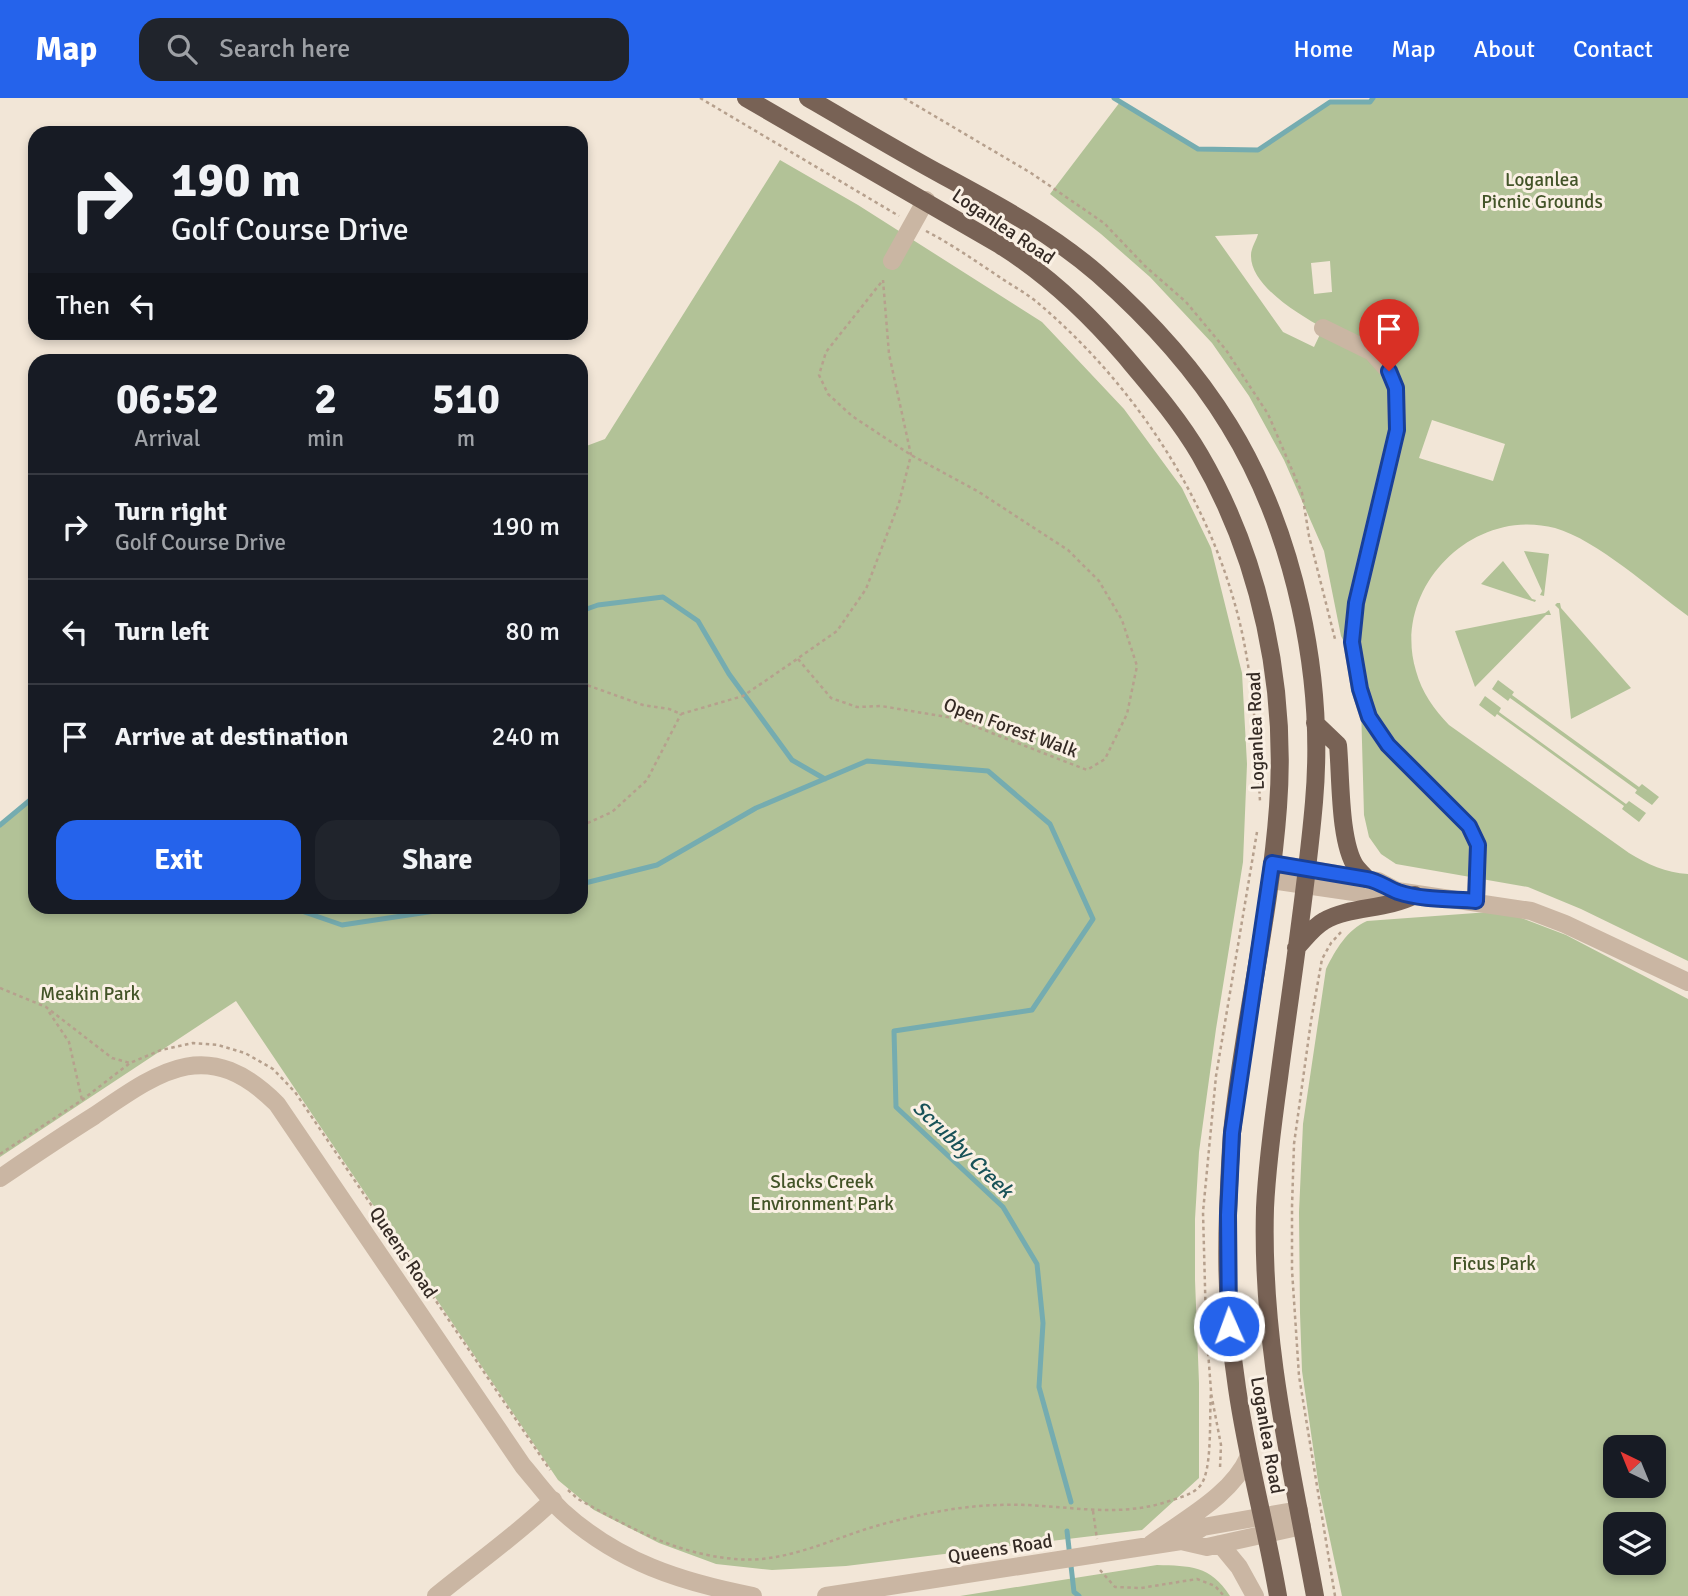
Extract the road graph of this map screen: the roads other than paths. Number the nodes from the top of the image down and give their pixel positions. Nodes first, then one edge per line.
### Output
1 (746, 98) edge
2 (808, 98) edge
3 (926, 200) junction
4 (892, 261) road end
5 (1323, 328) dead end
6 (1315, 723) junction
7 (1271, 871) junction
8 (1305, 876) junction
9 (1367, 879) junction
10 (1406, 893) junction
11 (1476, 901) junction
12 (1296, 948) junction
13 (1688, 982) edge
14 (0, 1178) edge
15 (1249, 1456) junction
16 (553, 1500) junction
17 (1261, 1515) junction
18 (1301, 1518) junction
19 (1266, 1534) junction
20 (1181, 1541) junction
21 (1220, 1544) junction
22 (1148, 1546) junction
23 (436, 1596) edge
24 (753, 1596) edge
25 (826, 1596) edge
26 (1255, 1596) edge
27 (1278, 1596) edge
28 (1315, 1596) edge

1 - 3 main road, Loganlea Road
2 - 6 main road, Loganlea Road
3 - 4 street
3 - 7 main road, Loganlea Road
5 - 11 street
6 - 8 main road, Loganlea Road
6 - 9 main road
7 - 8 street
7 - 15 main road, Loganlea Road
8 - 9 street
8 - 10 street
8 - 12 main road, Loganlea Road
9 - 10 street
10 - 11 street
10 - 12 main road
11 - 13 street
12 - 18 main road, Loganlea Road
14 - 16 street, Queens Road
15 - 17 main road, Loganlea Road
15 - 22 street
16 - 23 street
16 - 24 street, Queens Road
17 - 18 street, Queens Road
17 - 19 main road, Loganlea Road
17 - 20 street, Queens Road
18 - 19 street, Queens Road
18 - 28 main road, Loganlea Road
19 - 21 street, Queens Road
19 - 27 main road, Loganlea Road
20 - 21 street, Queens Road
20 - 22 street, Queens Road
21 - 26 street
22 - 25 street, Queens Road

